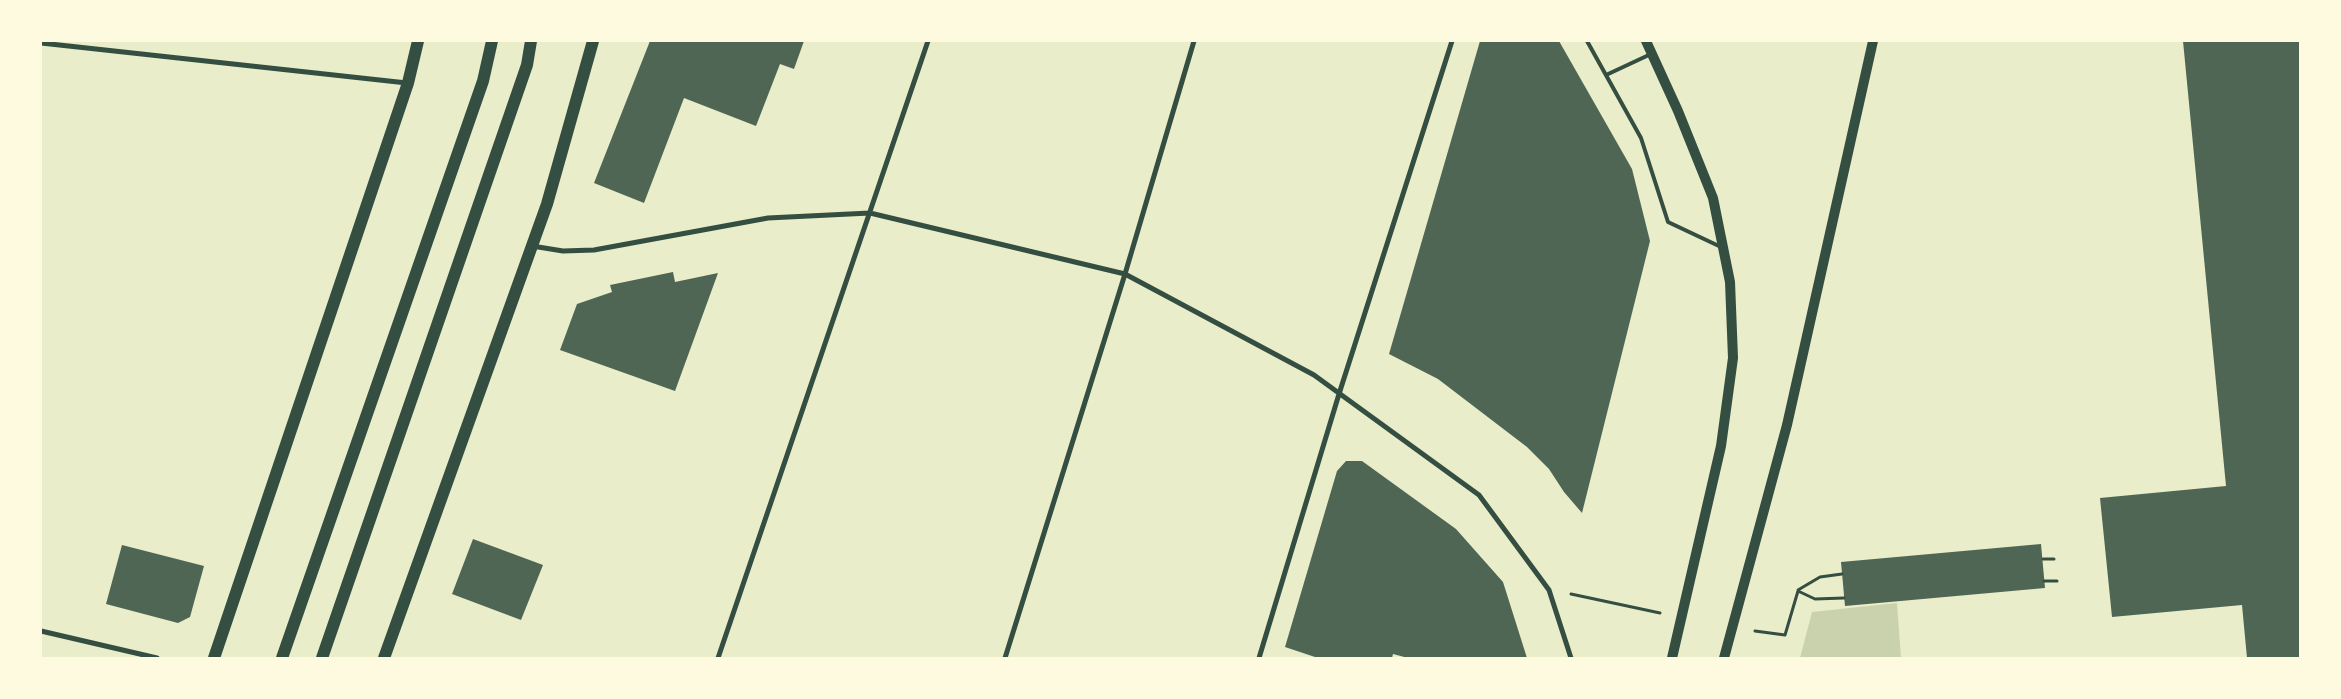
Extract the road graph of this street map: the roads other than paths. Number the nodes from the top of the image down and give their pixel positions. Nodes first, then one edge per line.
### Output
1 (418, 41) edge
2 (492, 41) edge
3 (531, 41) edge
4 (593, 41) edge
5 (928, 41) edge
6 (1194, 41) edge
7 (1452, 41) edge
8 (1587, 41) edge
9 (1646, 41) edge
10 (1873, 41) edge
11 (41, 43) edge
12 (1652, 54) junction
13 (1606, 75) junction
14 (408, 83) junction
15 (870, 213) junction
16 (531, 246) junction
17 (1723, 248) junction
18 (1125, 274) junction
19 (1339, 394) junction
20 (41, 631) edge
21 (157, 658) edge
22 (214, 658) edge
23 (282, 658) edge
24 (322, 658) edge
25 (384, 658) edge
26 (718, 658) edge
27 (1005, 658) edge
28 (1259, 658) edge
29 (1570, 658) edge
30 (1672, 658) edge
31 (1724, 658) edge

1 - 14 main road
2 - 23 main road
3 - 24 main road
4 - 16 main road
5 - 15 street
6 - 18 street
7 - 19 street
8 - 13 lane
9 - 12 main road
10 - 31 main road
11 - 14 street
12 - 13 lane
12 - 17 main road
13 - 17 lane
14 - 22 main road
15 - 16 street
15 - 18 street
15 - 26 street
16 - 25 main road
17 - 30 main road
18 - 19 street
18 - 27 street
19 - 28 street
19 - 29 street
20 - 21 street

